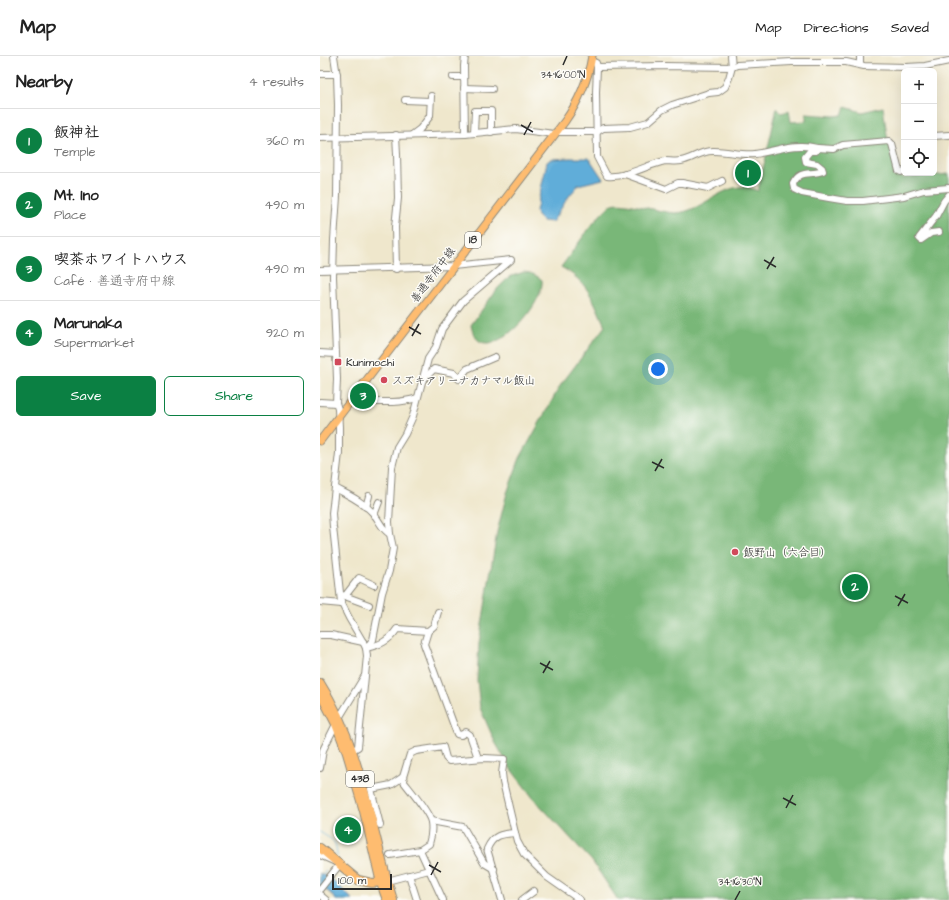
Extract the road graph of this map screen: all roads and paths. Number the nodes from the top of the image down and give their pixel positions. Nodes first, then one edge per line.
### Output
1 (334, 56) edge
2 (465, 56) edge
3 (731, 56) edge
4 (860, 56) edge
5 (592, 58) edge
6 (949, 61) edge
7 (860, 64) junction
8 (597, 67) junction
9 (732, 67) junction
10 (320, 74) edge
11 (336, 74) junction
12 (453, 77) dead end
13 (464, 77) junction
14 (464, 88) junction
15 (492, 88) dead end
16 (405, 100) dead end
17 (491, 132) junction
18 (596, 132) junction
19 (474, 133) junction
20 (555, 133) junction
21 (465, 134) junction
22 (396, 135) junction
23 (412, 135) junction
24 (949, 135) edge
25 (937, 136) edge
26 (320, 138) edge
27 (337, 138) junction
28 (817, 148) junction
29 (901, 172) edge
30 (625, 174) junction
31 (722, 181) dead end
32 (949, 188) edge
33 (949, 195) edge
34 (940, 232) dead end
35 (453, 266) junction
36 (333, 269) junction
37 (396, 269) junction
38 (320, 270) edge
39 (320, 353) edge
40 (335, 354) junction
41 (495, 357) dead end
42 (422, 381) junction
43 (417, 398) junction
44 (350, 401) junction
45 (320, 402) edge
46 (336, 403) junction
47 (338, 416) junction
48 (320, 441) edge
49 (335, 488) junction
50 (369, 496) dead end
51 (379, 502) dead end
52 (366, 507) junction
53 (374, 515) junction
54 (390, 534) junction
55 (374, 585) dead end
56 (342, 594) junction
57 (320, 602) edge
58 (342, 604) junction
59 (369, 605) dead end
60 (438, 612) dead end
61 (428, 631) junction
62 (320, 635) edge
63 (365, 645) junction
64 (365, 675) junction
65 (320, 683) edge
66 (320, 693) edge
67 (337, 721) junction
68 (349, 752) junction
69 (478, 758) junction
70 (320, 768) edge
71 (403, 777) junction
72 (369, 809) junction
73 (431, 821) junction
74 (380, 825) dead end
75 (514, 833) junction
76 (320, 848) edge
77 (420, 850) junction
78 (320, 855) edge
79 (390, 855) dead end
80 (340, 864) junction
81 (494, 869) junction
82 (429, 870) junction
83 (409, 875) junction
84 (384, 882) junction
85 (320, 889) edge
86 (534, 891) dead end
87 (320, 895) edge
88 (326, 900) edge
89 (387, 900) edge
90 (393, 900) edge
91 (417, 900) edge
92 (443, 900) edge
93 (502, 900) edge
94 (522, 900) edge
95 (580, 900) edge

1 - 11 street
2 - 13 street
3 - 9 street
4 - 7 street
5 - 8 street
5 - 20 main road, 善通寺府中線 / 18
6 - 7 street
7 - 9 street
8 - 9 street
8 - 18 street
9 - 18 street
10 - 11 street
11 - 27 street
12 - 13 street
13 - 14 street
14 - 15 street
14 - 21 street
16 - 23 street
17 - 19 street
17 - 19 street
17 - 20 street
18 - 20 street
18 - 30 street
19 - 21 street
20 - 35 main road, 善通寺府中線 / 18
21 - 23 street
22 - 23 street
22 - 27 street
22 - 37 street
24 - 25 street
26 - 27 street
27 - 36 street
28 - 29 street
28 - 30 street
28 - 32 street
30 - 31 street
33 - 34 street
35 - 37 street
35 - 42 street
35 - 44 main road, 善通寺府中線 / 18
36 - 37 street
36 - 38 street
36 - 40 street
39 - 40 street
40 - 46 street
41 - 42 street
42 - 43 street
43 - 44 street
43 - 54 street
44 - 47 main road, 善通寺府中線 / 18
45 - 46 street
46 - 47 street
47 - 48 main road, 善通寺府中線 / 18
47 - 49 street
49 - 52 street
49 - 56 street
50 - 52 street
51 - 53 street
52 - 53 street
53 - 54 street
54 - 63 street
55 - 56 street
56 - 58 street
56 - 59 street
57 - 58 street
58 - 63 street
60 - 61 street
61 - 63 street
61 - 69 street
62 - 63 street
63 - 64 street
64 - 67 street
64 - 68 street
65 - 67 highway, 438
66 - 67 highway, 438
67 - 68 highway, 438
67 - 70 street
68 - 72 highway, 438
69 - 71 street
69 - 75 street
71 - 72 street
71 - 73 street
72 - 74 street
72 - 84 highway, 438
73 - 77 street
73 - 81 street
75 - 81 street
75 - 95 street
76 - 80 highway
77 - 79 street
77 - 82 street
78 - 80 street
80 - 84 highway
80 - 85 street
81 - 93 street
82 - 83 street
82 - 92 street
83 - 84 street
83 - 91 street
84 - 89 highway, 438
84 - 90 highway, 438
86 - 94 street
87 - 88 street

